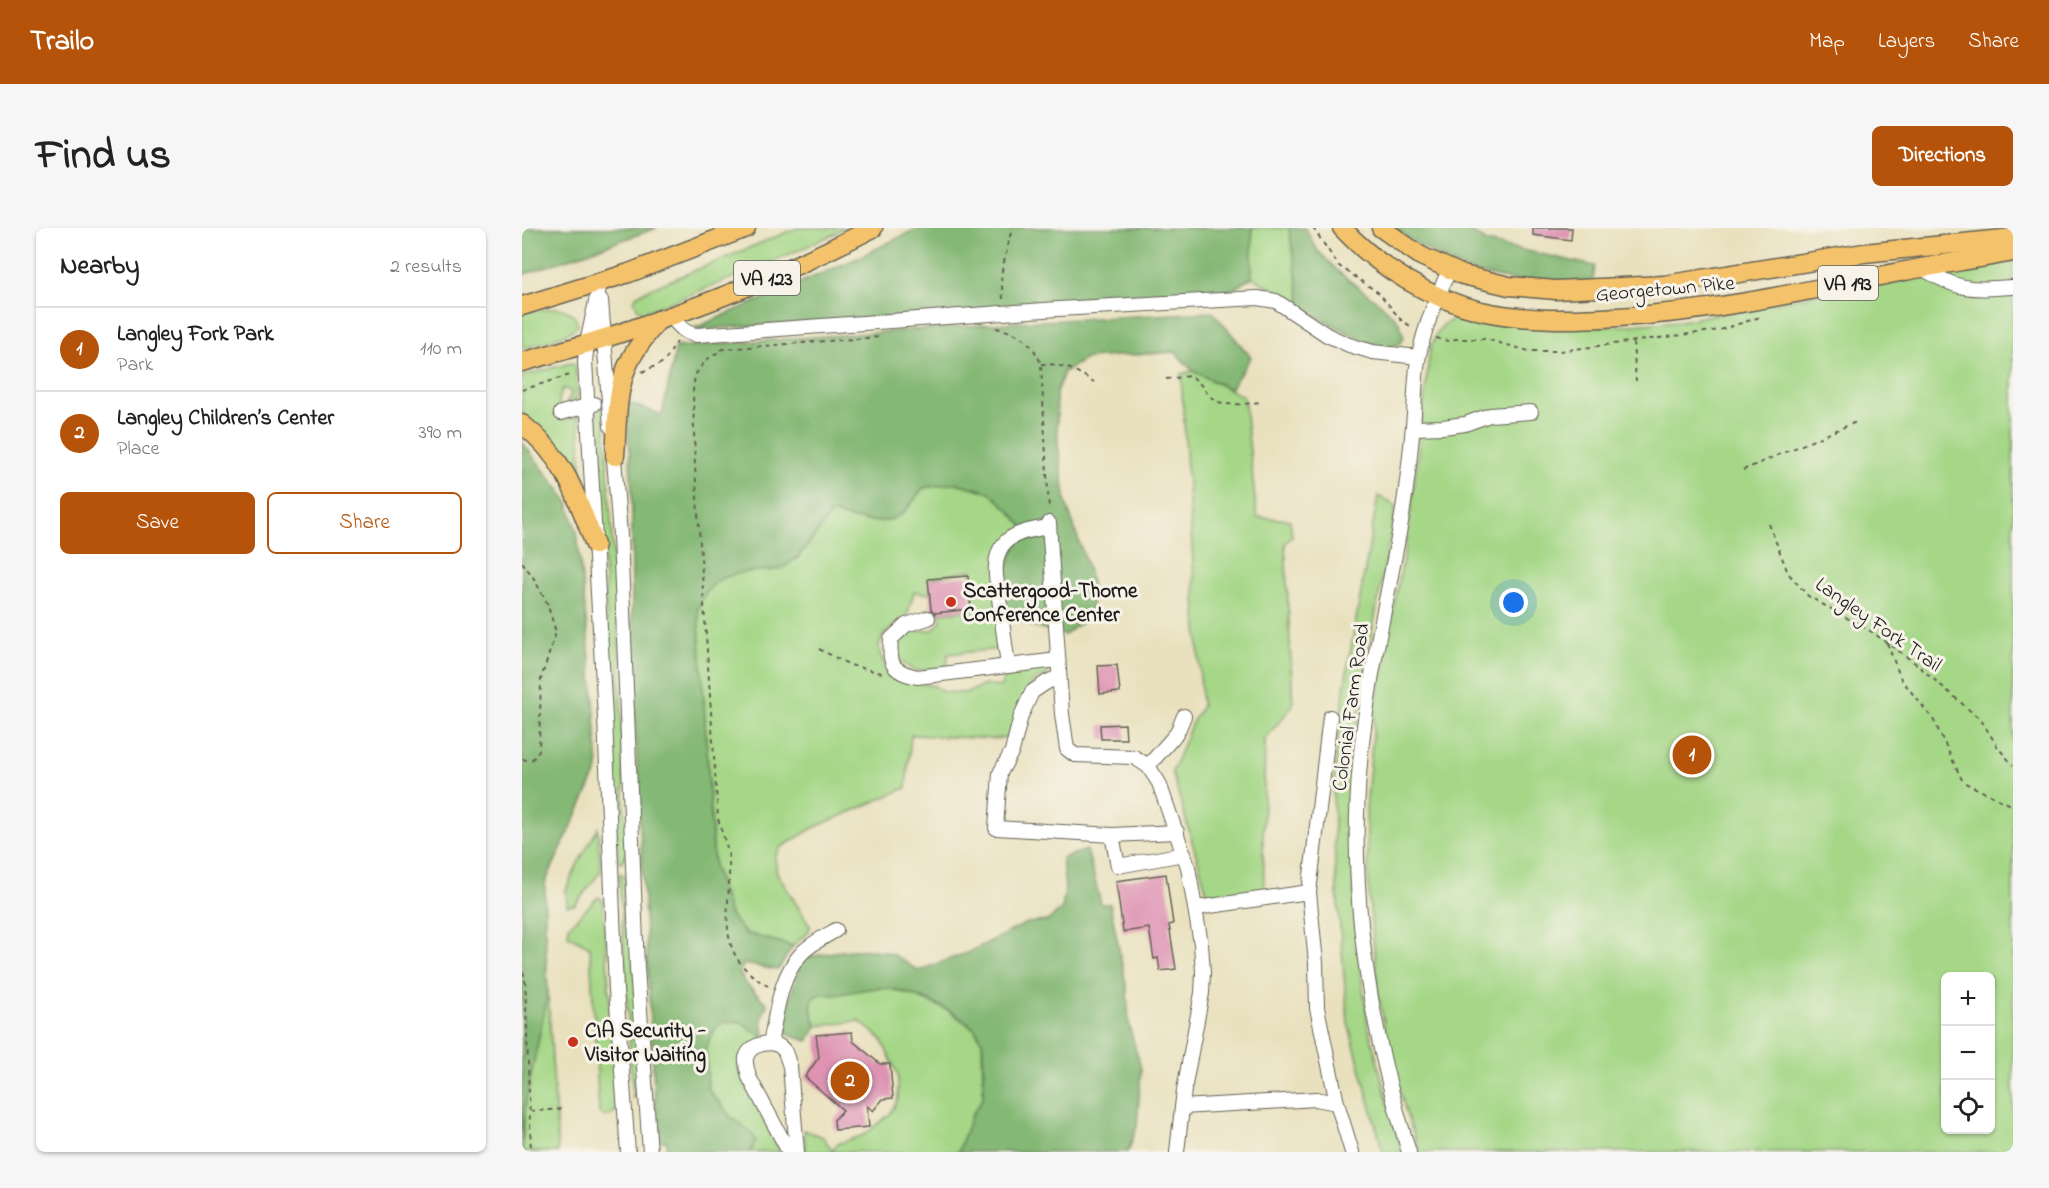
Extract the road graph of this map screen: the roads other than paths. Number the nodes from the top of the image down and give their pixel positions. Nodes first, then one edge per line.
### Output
1 (746, 228) edge
2 (873, 228) edge
3 (1342, 228) edge
4 (1381, 228) edge
5 (2013, 238) edge
6 (2013, 252) edge
7 (1922, 268) junction
8 (1449, 270) junction
9 (600, 283) junction
10 (2013, 287) edge
11 (1438, 296) junction
12 (522, 306) edge
13 (664, 318) junction
14 (595, 341) junction
15 (1418, 357) junction
16 (522, 362) edge
17 (608, 400) junction
18 (587, 405) junction
19 (1531, 412) dead end
20 (561, 413) dead end
21 (522, 424) edge
22 (1413, 428) junction
23 (615, 456) junction
24 (595, 545) junction
25 (928, 618) dead end
26 (1058, 660) junction
27 (1008, 666) junction
28 (1059, 677) junction
29 (1184, 716) dead end
30 (1330, 717) dead end
31 (1148, 766) junction
32 (1177, 832) junction
33 (1112, 835) junction
34 (1184, 854) junction
35 (1309, 892) junction
36 (1196, 908) junction
37 (836, 930) dead end
38 (770, 1043) junction
39 (1337, 1103) junction
40 (1182, 1107) junction
41 (628, 1152) edge
42 (650, 1152) edge
43 (789, 1152) edge
44 (797, 1152) edge
45 (1177, 1152) edge
46 (1352, 1152) edge
47 (1409, 1152) edge

1 - 9 main road, VA 123
2 - 13 main road, VA 123
3 - 11 main road, Georgetown Pike / VA 193
4 - 8 main road, Georgetown Pike / VA 193
5 - 8 main road, Georgetown Pike / VA 193
6 - 7 main road, Georgetown Pike / VA 193
7 - 10 street
7 - 11 main road, Georgetown Pike / VA 193
8 - 11 street, Colonial Farm Road
9 - 12 main road, VA 123
9 - 14 street
11 - 15 street, Colonial Farm Road
13 - 14 main road, VA 123
13 - 15 street
13 - 23 main road
14 - 16 main road, VA 123
14 - 17 street
14 - 18 street
15 - 22 street, Colonial Farm Road
17 - 18 street
17 - 23 street
18 - 20 street
18 - 24 street
19 - 22 street
21 - 24 main road
22 - 47 street, Colonial Farm Road
23 - 42 street
24 - 41 street
25 - 27 street
26 - 27 street
26 - 27 street
26 - 28 street
28 - 31 street
28 - 33 street
29 - 31 street
30 - 35 street
31 - 32 street
32 - 33 street
32 - 34 street
33 - 34 street
34 - 36 street
35 - 36 street
35 - 39 street
36 - 40 street
37 - 38 street
38 - 43 street
38 - 44 street
39 - 40 street
39 - 46 street
40 - 45 street

